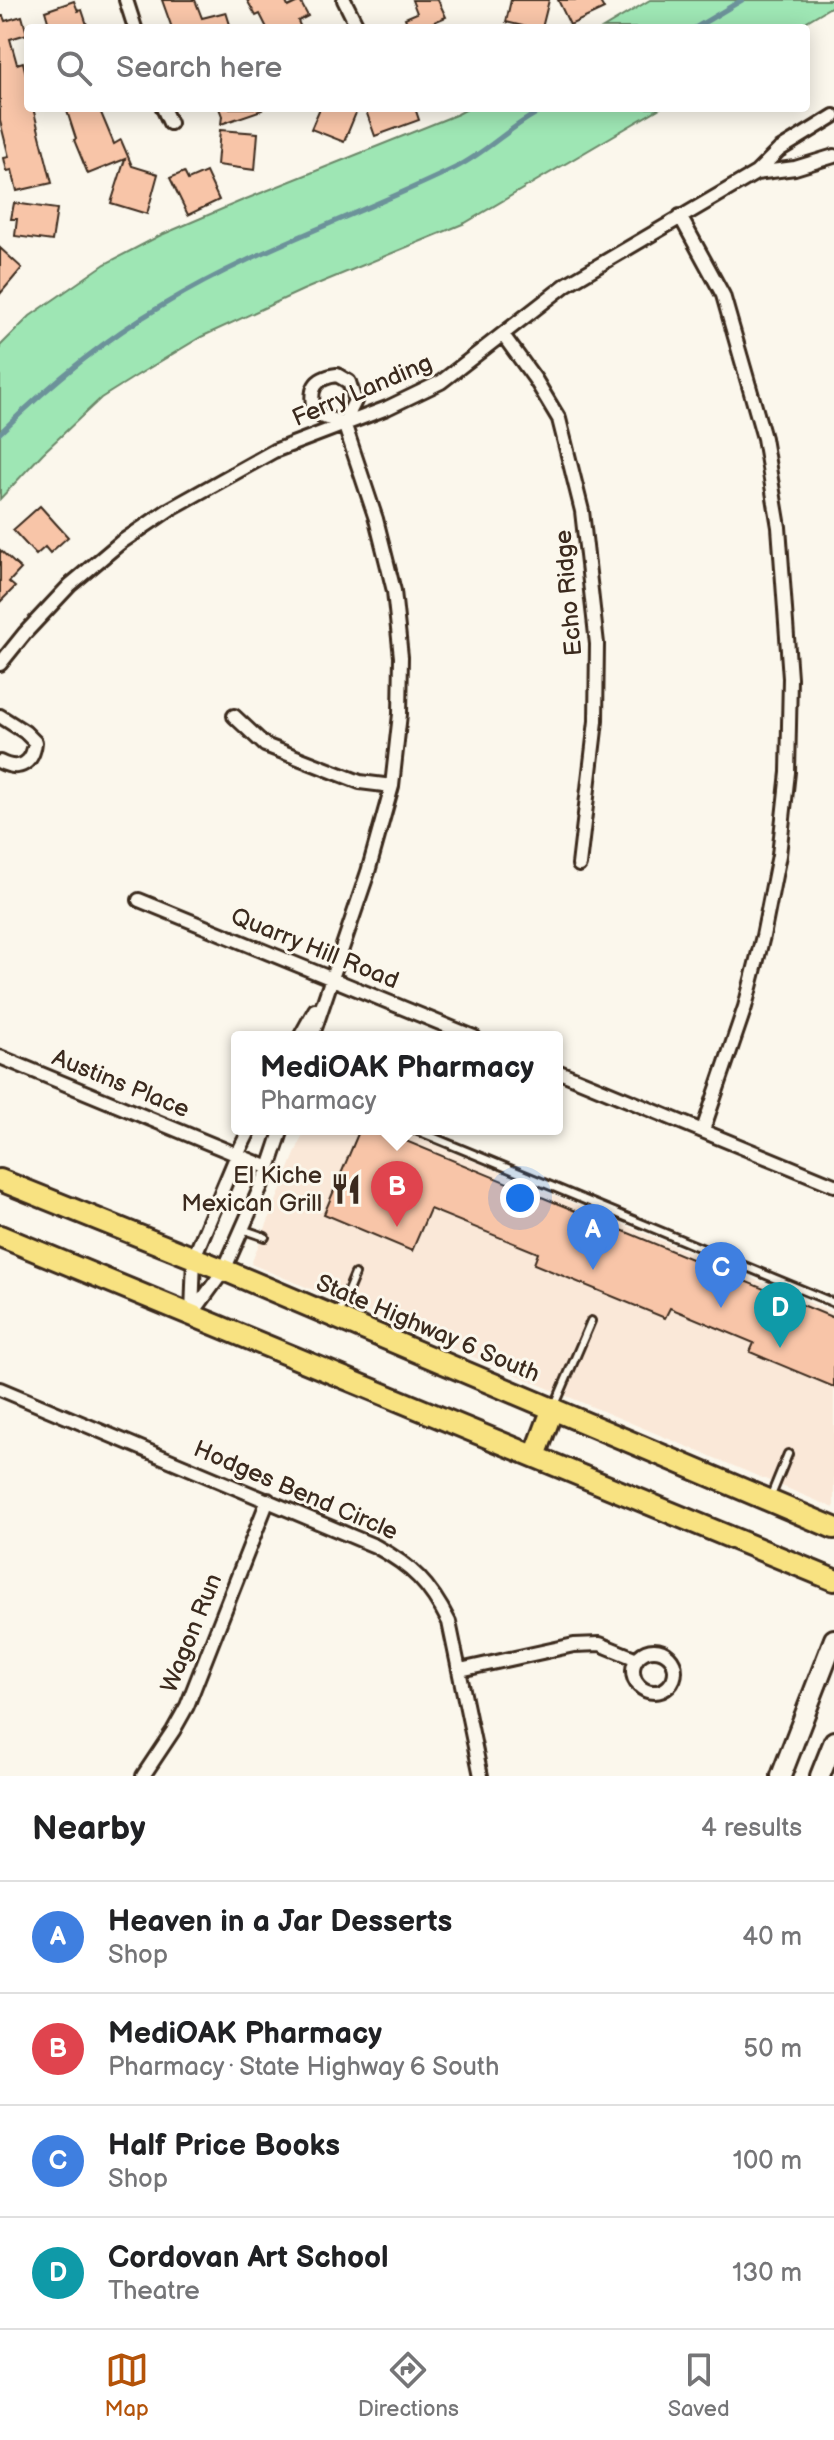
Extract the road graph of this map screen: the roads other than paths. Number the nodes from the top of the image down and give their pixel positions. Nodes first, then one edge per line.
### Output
1 (126, 0) edge
2 (344, 0) edge
3 (134, 24) edge
4 (356, 24) edge
5 (165, 112) edge
6 (834, 116) edge
7 (170, 123) dead end
8 (834, 156) edge
9 (756, 173) junction
10 (680, 216) junction
11 (503, 335) junction
12 (344, 423) junction
13 (0, 664) edge
14 (0, 716) edge
15 (234, 716) dead end
16 (0, 762) edge
17 (392, 786) junction
18 (579, 865) dead end
19 (139, 900) dead end
20 (331, 979) junction
21 (303, 1031) edge
22 (314, 1031) edge
23 (459, 1031) edge
24 (0, 1057) edge
25 (563, 1073) edge
26 (703, 1130) junction
27 (247, 1135) edge
28 (280, 1135) edge
29 (428, 1135) edge
30 (237, 1155) junction
31 (269, 1168) junction
32 (0, 1180) edge
33 (834, 1185) edge
34 (242, 1229) junction
35 (0, 1236) edge
36 (265, 1237) dead end
37 (194, 1257) junction
38 (224, 1270) junction
39 (355, 1274) dead end
40 (834, 1303) edge
41 (192, 1314) junction
42 (337, 1318) junction
43 (591, 1321) dead end
44 (0, 1389) edge
45 (553, 1408) junction
46 (788, 1454) dead end
47 (535, 1456) junction
48 (268, 1500) junction
49 (769, 1500) junction
50 (834, 1528) edge
51 (834, 1580) edge
52 (834, 1639) edge
53 (637, 1659) dead end
54 (460, 1670) junction
55 (834, 1741) edge
56 (826, 1772) edge
57 (143, 1776) edge
58 (481, 1776) edge
59 (781, 1776) edge

1 - 3 street
2 - 4 street
5 - 7 street
6 - 9 street, Ferry Landing
8 - 9 street, Ferry Landing
9 - 10 street, Ferry Landing
10 - 11 street, Ferry Landing
10 - 26 street
11 - 12 street, Ferry Landing
11 - 18 street, Echo Ridge
12 - 13 street, Ferry Landing
12 - 17 street
14 - 16 street
15 - 17 street
17 - 20 street
19 - 20 street, Quarry Hill Road
20 - 21 street
20 - 22 street
20 - 23 street, Quarry Hill Road
24 - 30 street, Austins Place
25 - 26 street
26 - 33 street
27 - 30 street
28 - 31 street
29 - 40 lane
30 - 31 street, Austins Place
30 - 37 street
31 - 34 street
32 - 37 main road, State Highway 6 South
34 - 36 lane
34 - 38 street
35 - 41 main road
37 - 38 main road, State Highway 6 South
37 - 41 street
38 - 41 street
38 - 42 main road, State Highway 6 South
39 - 42 lane
41 - 47 main road
42 - 45 main road, State Highway 6 South
43 - 45 lane
44 - 48 street, Hodges Bend Circle
45 - 47 main road
45 - 49 main road, State Highway 6 South
46 - 49 lane
47 - 51 main road
48 - 54 street, Hodges Bend Circle
48 - 57 street, Wagon Run
49 - 50 main road, State Highway 6 South
52 - 59 main road
53 - 54 street
54 - 58 street, Hodges Bend Circle
55 - 56 main road

